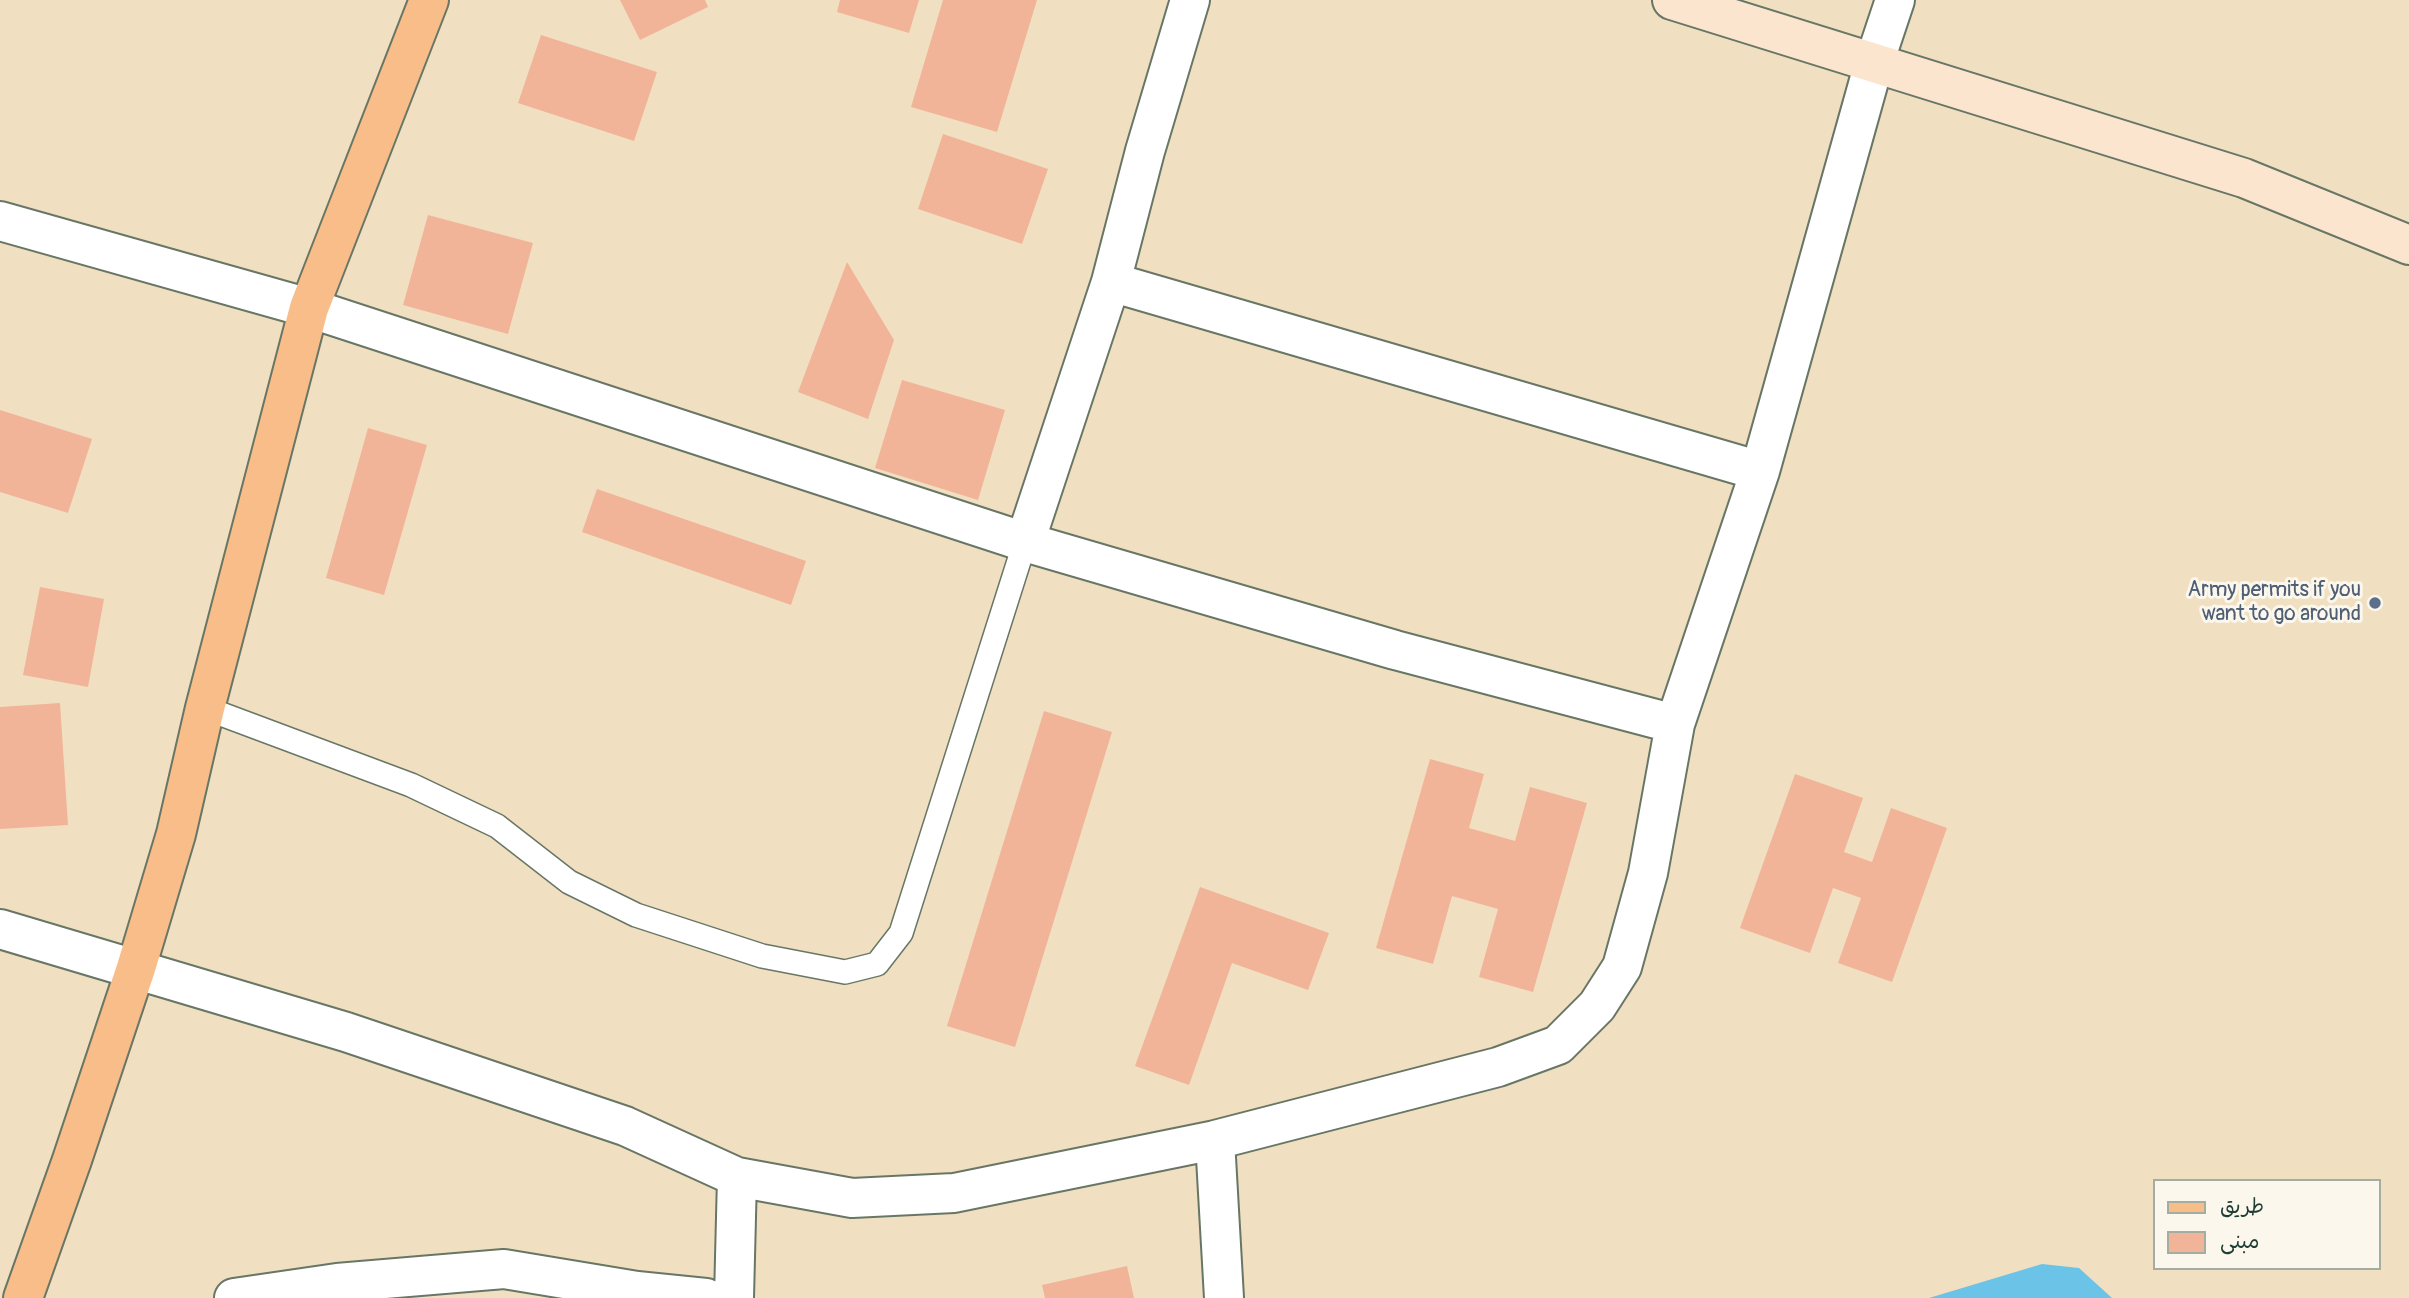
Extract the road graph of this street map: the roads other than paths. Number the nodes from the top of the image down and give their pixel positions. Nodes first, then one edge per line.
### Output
1 (429, 0) edge
2 (1190, 0) edge
3 (1672, 0) edge
4 (1895, 0) edge
5 (1874, 63) junction
6 (0, 221) edge
7 (2409, 246) edge
8 (1111, 282) junction
9 (309, 308) junction
10 (1760, 471) junction
11 (1026, 542) junction
12 (205, 708) junction
13 (1675, 724) junction
14 (0, 929) edge
15 (136, 968) junction
16 (1215, 1140) junction
17 (737, 1177) junction
18 (23, 1298) edge
19 (234, 1298) edge
20 (706, 1298) edge
21 (734, 1298) edge
22 (1224, 1298) edge

1 - 9 main road
2 - 8 street
3 - 5 street
4 - 5 street
5 - 7 street
5 - 10 street
6 - 9 street
8 - 10 street
8 - 11 street
9 - 11 street
9 - 12 main road
10 - 13 street
11 - 12 lane
11 - 13 street
12 - 15 main road
13 - 16 street
14 - 15 street
15 - 17 street
15 - 18 main road
16 - 17 street
16 - 22 street
17 - 21 street
19 - 20 street

